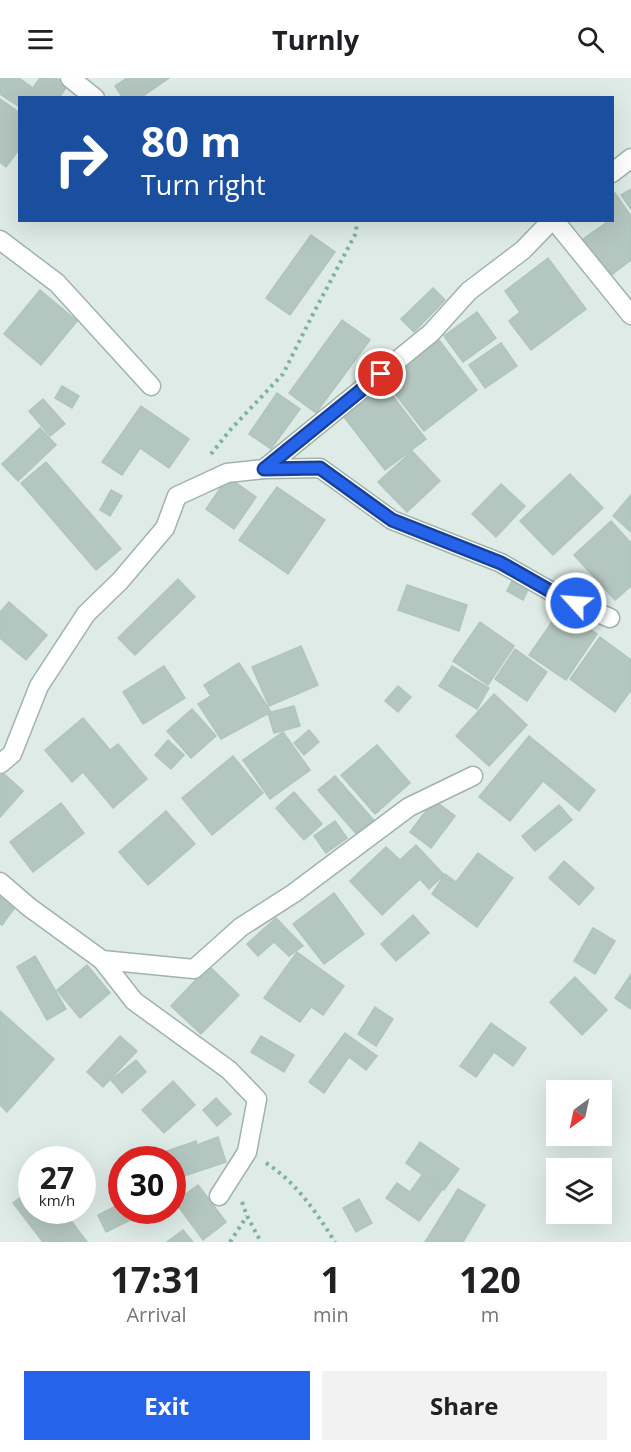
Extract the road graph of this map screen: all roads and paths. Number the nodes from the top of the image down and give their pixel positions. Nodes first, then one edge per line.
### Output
1 (70, 78) edge
2 (92, 96) edge
3 (631, 158) edge
4 (614, 171) edge
5 (357, 222) edge
6 (551, 222) edge
7 (555, 222) edge
8 (0, 240) edge
9 (631, 315) edge
10 (151, 386) dead end
11 (204, 462) dead end
12 (264, 469) junction
13 (610, 618) dead end
14 (0, 764) edge
15 (473, 776) dead end
16 (0, 882) edge
17 (102, 960) junction
18 (247, 1152) junction
19 (234, 1172) junction
20 (219, 1196) dead end
21 (247, 1216) junction
22 (230, 1242) edge
23 (261, 1242) edge
24 (335, 1242) edge

1 - 2 street
3 - 4 street
5 - 11 path
6 - 12 street
7 - 9 street
8 - 10 street
12 - 13 street
12 - 14 street
15 - 17 street
16 - 17 street
17 - 18 street
18 - 19 street
18 - 24 path
19 - 20 street
19 - 21 path
21 - 22 path
21 - 23 path

